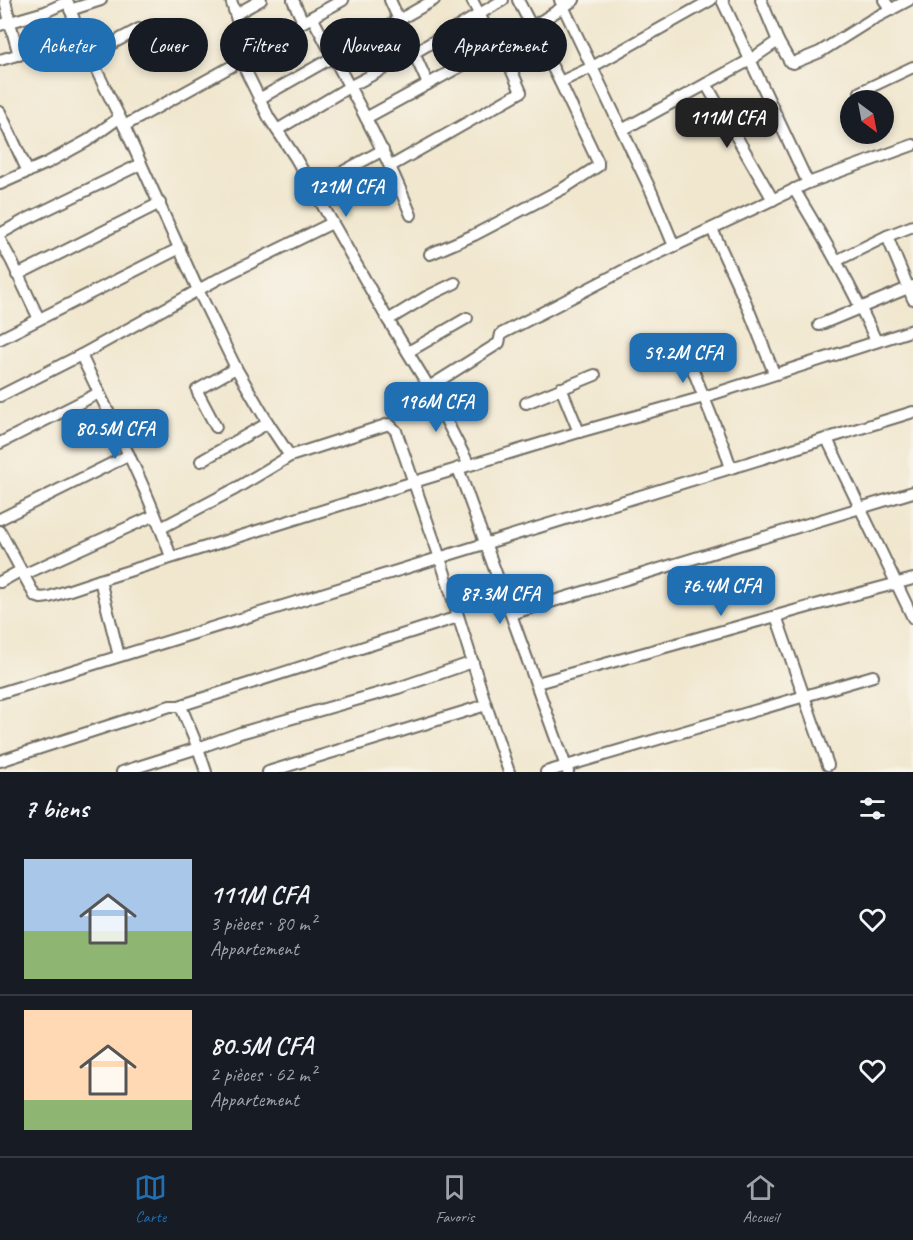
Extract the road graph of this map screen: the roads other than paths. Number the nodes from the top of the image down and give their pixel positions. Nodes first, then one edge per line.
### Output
1 (5, 0) edge
2 (101, 0) edge
3 (231, 0) edge
4 (261, 0) edge
5 (292, 0) edge
6 (344, 0) edge
7 (390, 0) edge
8 (433, 0) edge
9 (472, 0) edge
10 (503, 0) edge
11 (518, 0) edge
12 (574, 0) edge
13 (685, 0) edge
14 (711, 0) edge
15 (722, 0) edge
16 (761, 0) edge
17 (884, 0) edge
18 (909, 0) edge
19 (561, 3) edge
20 (68, 4) edge
21 (891, 10) junction
22 (691, 12) junction
23 (236, 14) junction
24 (479, 14) junction
25 (237, 18) edge
26 (306, 18) edge
27 (398, 18) edge
28 (402, 18) edge
29 (481, 18) edge
30 (527, 18) edge
31 (543, 18) edge
32 (308, 20) joint
33 (5, 24) edge
34 (320, 38) edge
35 (778, 41) junction
36 (420, 49) edge
37 (18, 51) edge
38 (18, 56) edge
39 (0, 60) edge
40 (750, 60) junction
41 (320, 65) edge
42 (420, 66) edge
43 (592, 67) junction
44 (913, 67) edge
45 (220, 71) edge
46 (97, 72) edge
47 (250, 72) edge
48 (341, 72) edge
49 (378, 72) edge
50 (450, 72) edge
51 (511, 72) edge
52 (556, 72) edge
53 (561, 82) junction
54 (428, 84) junction
55 (706, 84) junction
56 (349, 87) junction
57 (864, 90) edge
58 (259, 99) junction
59 (0, 112) edge
60 (366, 118) junction
61 (122, 122) junction
62 (277, 130) junction
63 (622, 130) junction
64 (913, 145) edge
65 (383, 150) junction
66 (141, 164) junction
67 (390, 166) junction
68 (28, 172) junction
69 (808, 183) junction
70 (0, 184) edge
71 (313, 188) junction
72 (794, 189) junction
73 (772, 200) junction
74 (160, 203) junction
75 (411, 215) dead end
76 (332, 223) junction
77 (913, 226) edge
78 (712, 229) junction
79 (0, 234) edge
80 (887, 236) junction
81 (0, 240) edge
82 (674, 246) junction
83 (180, 248) junction
84 (430, 254) dead end
85 (836, 261) junction
86 (17, 275) junction
87 (455, 283) dead end
88 (911, 287) edge
89 (198, 290) junction
90 (913, 299) edge
91 (862, 308) junction
92 (467, 318) dead end
93 (39, 320) junction
94 (388, 320) junction
95 (819, 325) dead end
96 (913, 330) edge
97 (0, 339) edge
98 (876, 341) junction
99 (408, 352) junction
100 (81, 355) junction
101 (688, 360) dead end
102 (236, 368) junction
103 (774, 373) junction
104 (595, 375) dead end
105 (429, 387) junction
106 (561, 388) junction
107 (99, 393) junction
108 (0, 396) edge
109 (704, 397) junction
110 (526, 403) dead end
111 (913, 412) edge
112 (268, 423) junction
113 (216, 427) dead end
114 (579, 432) junction
115 (827, 439) junction
116 (0, 442) edge
117 (129, 455) junction
118 (290, 456) junction
119 (201, 461) dead end
120 (464, 467) junction
121 (731, 468) junction
122 (414, 482) junction
123 (913, 492) edge
124 (861, 508) junction
125 (155, 515) junction
126 (0, 519) edge
127 (161, 528) junction
128 (1, 533) edge
129 (485, 543) junction
130 (171, 557) junction
131 (440, 558) junction
132 (22, 573) junction
133 (913, 579) edge
134 (100, 580) junction
135 (0, 582) edge
136 (897, 583) junction
137 (511, 614) junction
138 (776, 616) junction
139 (458, 617) junction
140 (913, 618) edge
141 (119, 656) junction
142 (473, 662) junction
143 (873, 676) dead end
144 (537, 683) junction
145 (0, 693) edge
146 (804, 696) junction
147 (486, 705) junction
148 (179, 706) junction
149 (198, 748) junction
150 (0, 761) edge
151 (828, 765) dead end
152 (567, 769) edge
153 (122, 772) edge
154 (206, 772) edge
155 (268, 772) edge
156 (509, 772) edge
157 (546, 772) edge

1 - 33 street
2 - 20 street
3 - 23 street
4 - 23 street
5 - 26 street
6 - 32 street
7 - 27 street
8 - 28 street
9 - 24 street
10 - 24 street
11 - 30 street
12 - 19 street
13 - 22 street
14 - 22 street
15 - 40 street
16 - 35 street
17 - 21 street
18 - 21 street
19 - 31 street
19 - 43 street
20 - 33 street
21 - 35 street
22 - 43 street
23 - 25 street
24 - 29 street
24 - 36 street
32 - 34 street
33 - 37 street
35 - 40 street
38 - 39 street
40 - 55 street
40 - 69 street
41 - 58 street
42 - 54 street
43 - 53 street
43 - 63 street
44 - 57 street
45 - 61 street
46 - 61 street
47 - 58 street
48 - 56 street
49 - 56 street
50 - 54 street
51 - 67 street
52 - 53 street
53 - 84 street
54 - 60 street
55 - 63 street
55 - 73 street
56 - 60 street
56 - 62 street
58 - 62 street
59 - 68 street
60 - 65 street
61 - 66 street
61 - 68 street
62 - 71 street
63 - 82 street
64 - 69 street
65 - 67 street
65 - 71 street
66 - 74 street
66 - 79 street
67 - 75 street
68 - 70 street
69 - 72 street
71 - 76 street
72 - 73 street
72 - 85 street
73 - 78 street
74 - 83 street
74 - 86 street
76 - 89 street
76 - 94 street
77 - 80 street
78 - 82 street
78 - 103 street
80 - 85 street
80 - 88 street
81 - 86 street
82 - 105 street
83 - 89 street
83 - 93 street
85 - 91 street
86 - 93 street
87 - 94 street
88 - 90 street
88 - 91 street
89 - 100 street
89 - 102 street
91 - 95 street
91 - 98 street
92 - 99 street
93 - 97 street
94 - 99 street
96 - 98 street
98 - 103 street
99 - 105 street
100 - 107 street
100 - 108 street
101 - 109 street
102 - 112 street
102 - 113 street
103 - 109 street
104 - 106 street
105 - 120 street
106 - 110 street
106 - 114 street
107 - 116 street
107 - 117 street
109 - 114 street
109 - 121 street
111 - 115 street
112 - 118 street
112 - 119 street
114 - 120 street
115 - 121 street
115 - 124 street
117 - 125 street
117 - 126 street
118 - 122 street
118 - 127 street
120 - 122 street
120 - 129 street
121 - 129 street
122 - 130 street
122 - 131 street
123 - 124 street
124 - 136 street
124 - 137 street
125 - 127 street
125 - 132 street
127 - 130 street
128 - 132 street
129 - 131 street
129 - 137 street
130 - 134 street
131 - 139 street
131 - 141 street
132 - 134 street
132 - 135 street
133 - 136 street
134 - 141 street
136 - 138 street
136 - 140 street
137 - 144 street
138 - 144 street
138 - 146 street
139 - 142 street
139 - 148 street
141 - 145 street
142 - 147 street
142 - 149 street
143 - 146 street
144 - 152 street
146 - 151 street
146 - 152 street
147 - 155 street
147 - 156 street
148 - 149 street
148 - 150 street
149 - 153 street
149 - 154 street
152 - 157 street

